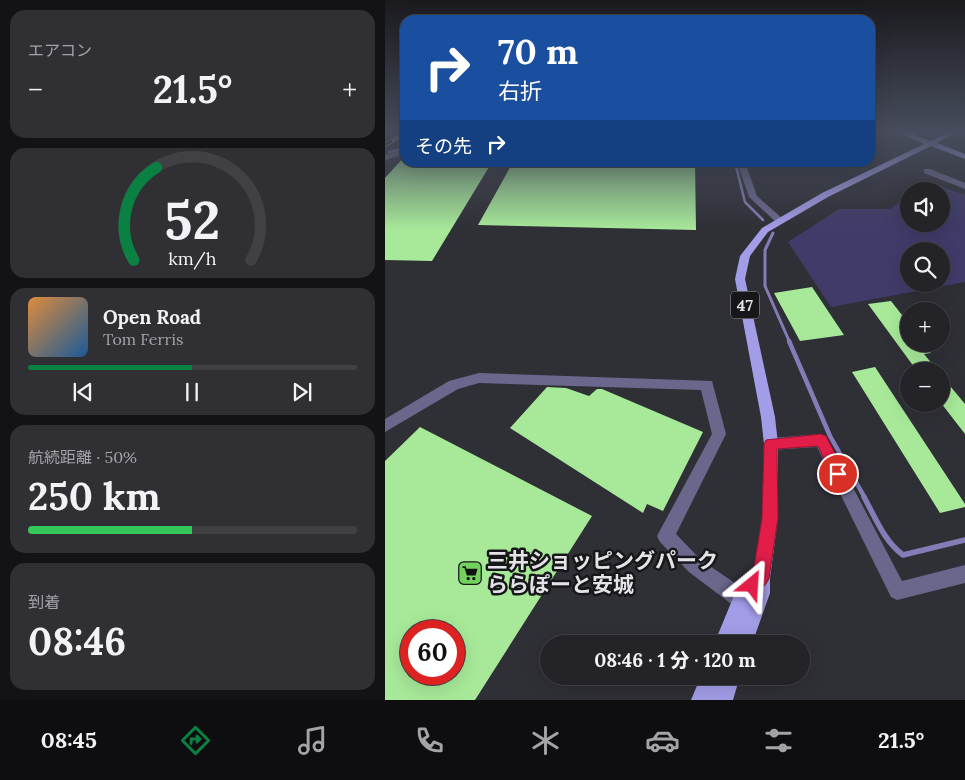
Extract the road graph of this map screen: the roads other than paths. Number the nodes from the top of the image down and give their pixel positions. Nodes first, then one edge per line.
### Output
1 (889, 165) edge
2 (743, 167) edge
3 (927, 171) dead end
4 (965, 186) edge
5 (780, 221) junction
6 (385, 426) edge
7 (771, 444) junction
8 (965, 574) edge
9 (761, 578) junction
10 (741, 599) junction
11 (727, 635) edge
12 (745, 635) edge
13 (708, 685) edge
14 (727, 685) edge
15 (702, 700) edge
16 (722, 700) edge

1 - 5 main road, 47
2 - 5 street
3 - 4 street
5 - 7 main road, 47
6 - 10 street
7 - 8 street
7 - 9 main road, 47
9 - 10 main road
9 - 12 main road, 47
10 - 11 main road
13 - 15 main road
14 - 16 main road

